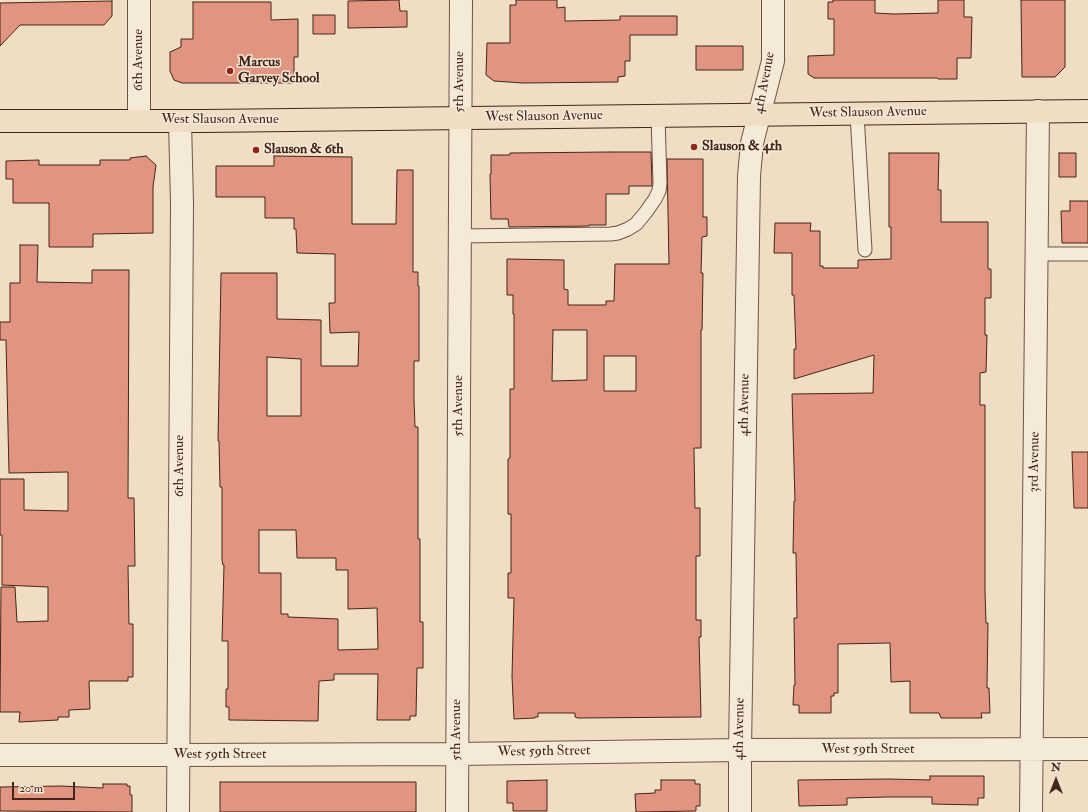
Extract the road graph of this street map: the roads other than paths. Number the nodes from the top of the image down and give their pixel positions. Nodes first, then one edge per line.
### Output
1 (139, 0) edge
2 (460, 0) edge
3 (773, 0) edge
4 (1038, 111) junction
5 (1088, 111) edge
6 (760, 114) junction
7 (857, 114) junction
8 (658, 116) junction
9 (460, 118) junction
10 (139, 120) junction
11 (180, 120) junction
12 (0, 121) edge
13 (460, 236) junction
14 (865, 250) dead end
15 (1036, 254) junction
16 (1088, 254) edge
17 (1032, 749) junction
18 (1088, 749) edge
19 (740, 750) junction
20 (457, 754) junction
21 (0, 755) edge
22 (178, 755) junction
23 (178, 812) edge
24 (457, 812) edge
25 (740, 812) edge
26 (1031, 812) edge

1 - 10 street, 6th Avenue
2 - 9 street, 5th Avenue
3 - 6 street, 4th Avenue
4 - 5 main road, West Slauson Avenue
4 - 7 main road, West Slauson Avenue
4 - 15 street, 3rd Avenue
6 - 7 main road, West Slauson Avenue
6 - 8 main road, West Slauson Avenue
6 - 19 street, 4th Avenue
7 - 14 lane
8 - 9 main road, West Slauson Avenue
8 - 13 lane
9 - 11 main road, West Slauson Avenue
9 - 13 street, 5th Avenue
10 - 11 main road, West Slauson Avenue
10 - 12 main road, West Slauson Avenue
11 - 22 street, 6th Avenue
13 - 20 street, 5th Avenue
15 - 16 lane
15 - 17 street, 3rd Avenue
17 - 18 street, West 59th Street
17 - 19 street, West 59th Street
17 - 26 street, 3rd Avenue
19 - 20 street, West 59th Street
19 - 25 street, 4th Avenue
20 - 22 street, West 59th Street
20 - 24 street, 5th Avenue
21 - 22 street, West 59th Street
22 - 23 street, 6th Avenue

